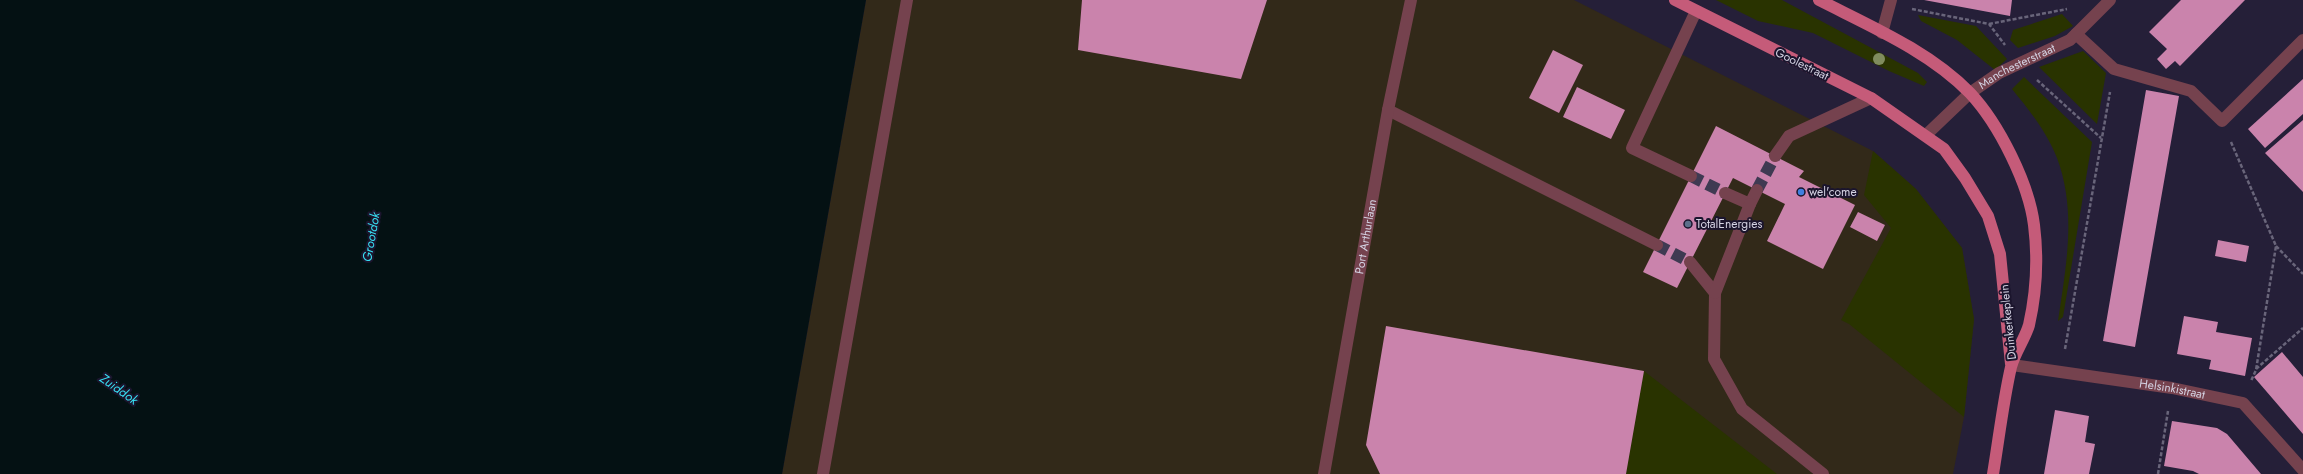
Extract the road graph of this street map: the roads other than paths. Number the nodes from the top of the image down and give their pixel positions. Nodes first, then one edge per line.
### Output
1 (907, 0) edge
2 (1411, 0) edge
3 (1675, 0) edge
4 (1819, 0) edge
5 (1891, 0) edge
6 (2110, 0) edge
7 (1696, 11) junction
8 (1882, 33) junction
9 (2076, 34) junction
10 (2303, 40) edge
11 (1970, 94) junction
12 (1871, 98) junction
13 (1388, 110) junction
14 (1926, 135) junction
15 (1775, 156) tunnel mouth
16 (1691, 176) tunnel mouth
17 (1757, 190) tunnel mouth
18 (1725, 193) tunnel mouth
19 (1750, 204) junction
20 (1657, 245) tunnel mouth
21 (1690, 262) tunnel mouth
22 (1715, 294) junction
23 (2012, 365) junction
24 (2303, 470) edge
25 (823, 474) edge
26 (1324, 474) edge
27 (1823, 474) edge
28 (1993, 474) edge

1 - 25 street
2 - 13 street, Port Arthurlaan
3 - 7 main road, Goolestraat
4 - 8 main road
5 - 8 street
6 - 9 street, Manchesterstraat
7 - 12 main road, Goolestraat
7 - 16 street
8 - 11 main road
9 - 10 street
9 - 11 street, Manchesterstraat
11 - 14 street, Manchesterstraat
11 - 23 main road, Duinkerkeplein
12 - 14 main road, Goolestraat
12 - 15 street
13 - 20 street
13 - 26 street, Port Arthurlaan
14 - 23 main road, Duinkerkeplein
17 - 19 street
18 - 19 street
19 - 22 street
21 - 22 street
22 - 27 street
23 - 24 street, Helsinkistraat
23 - 28 main road

